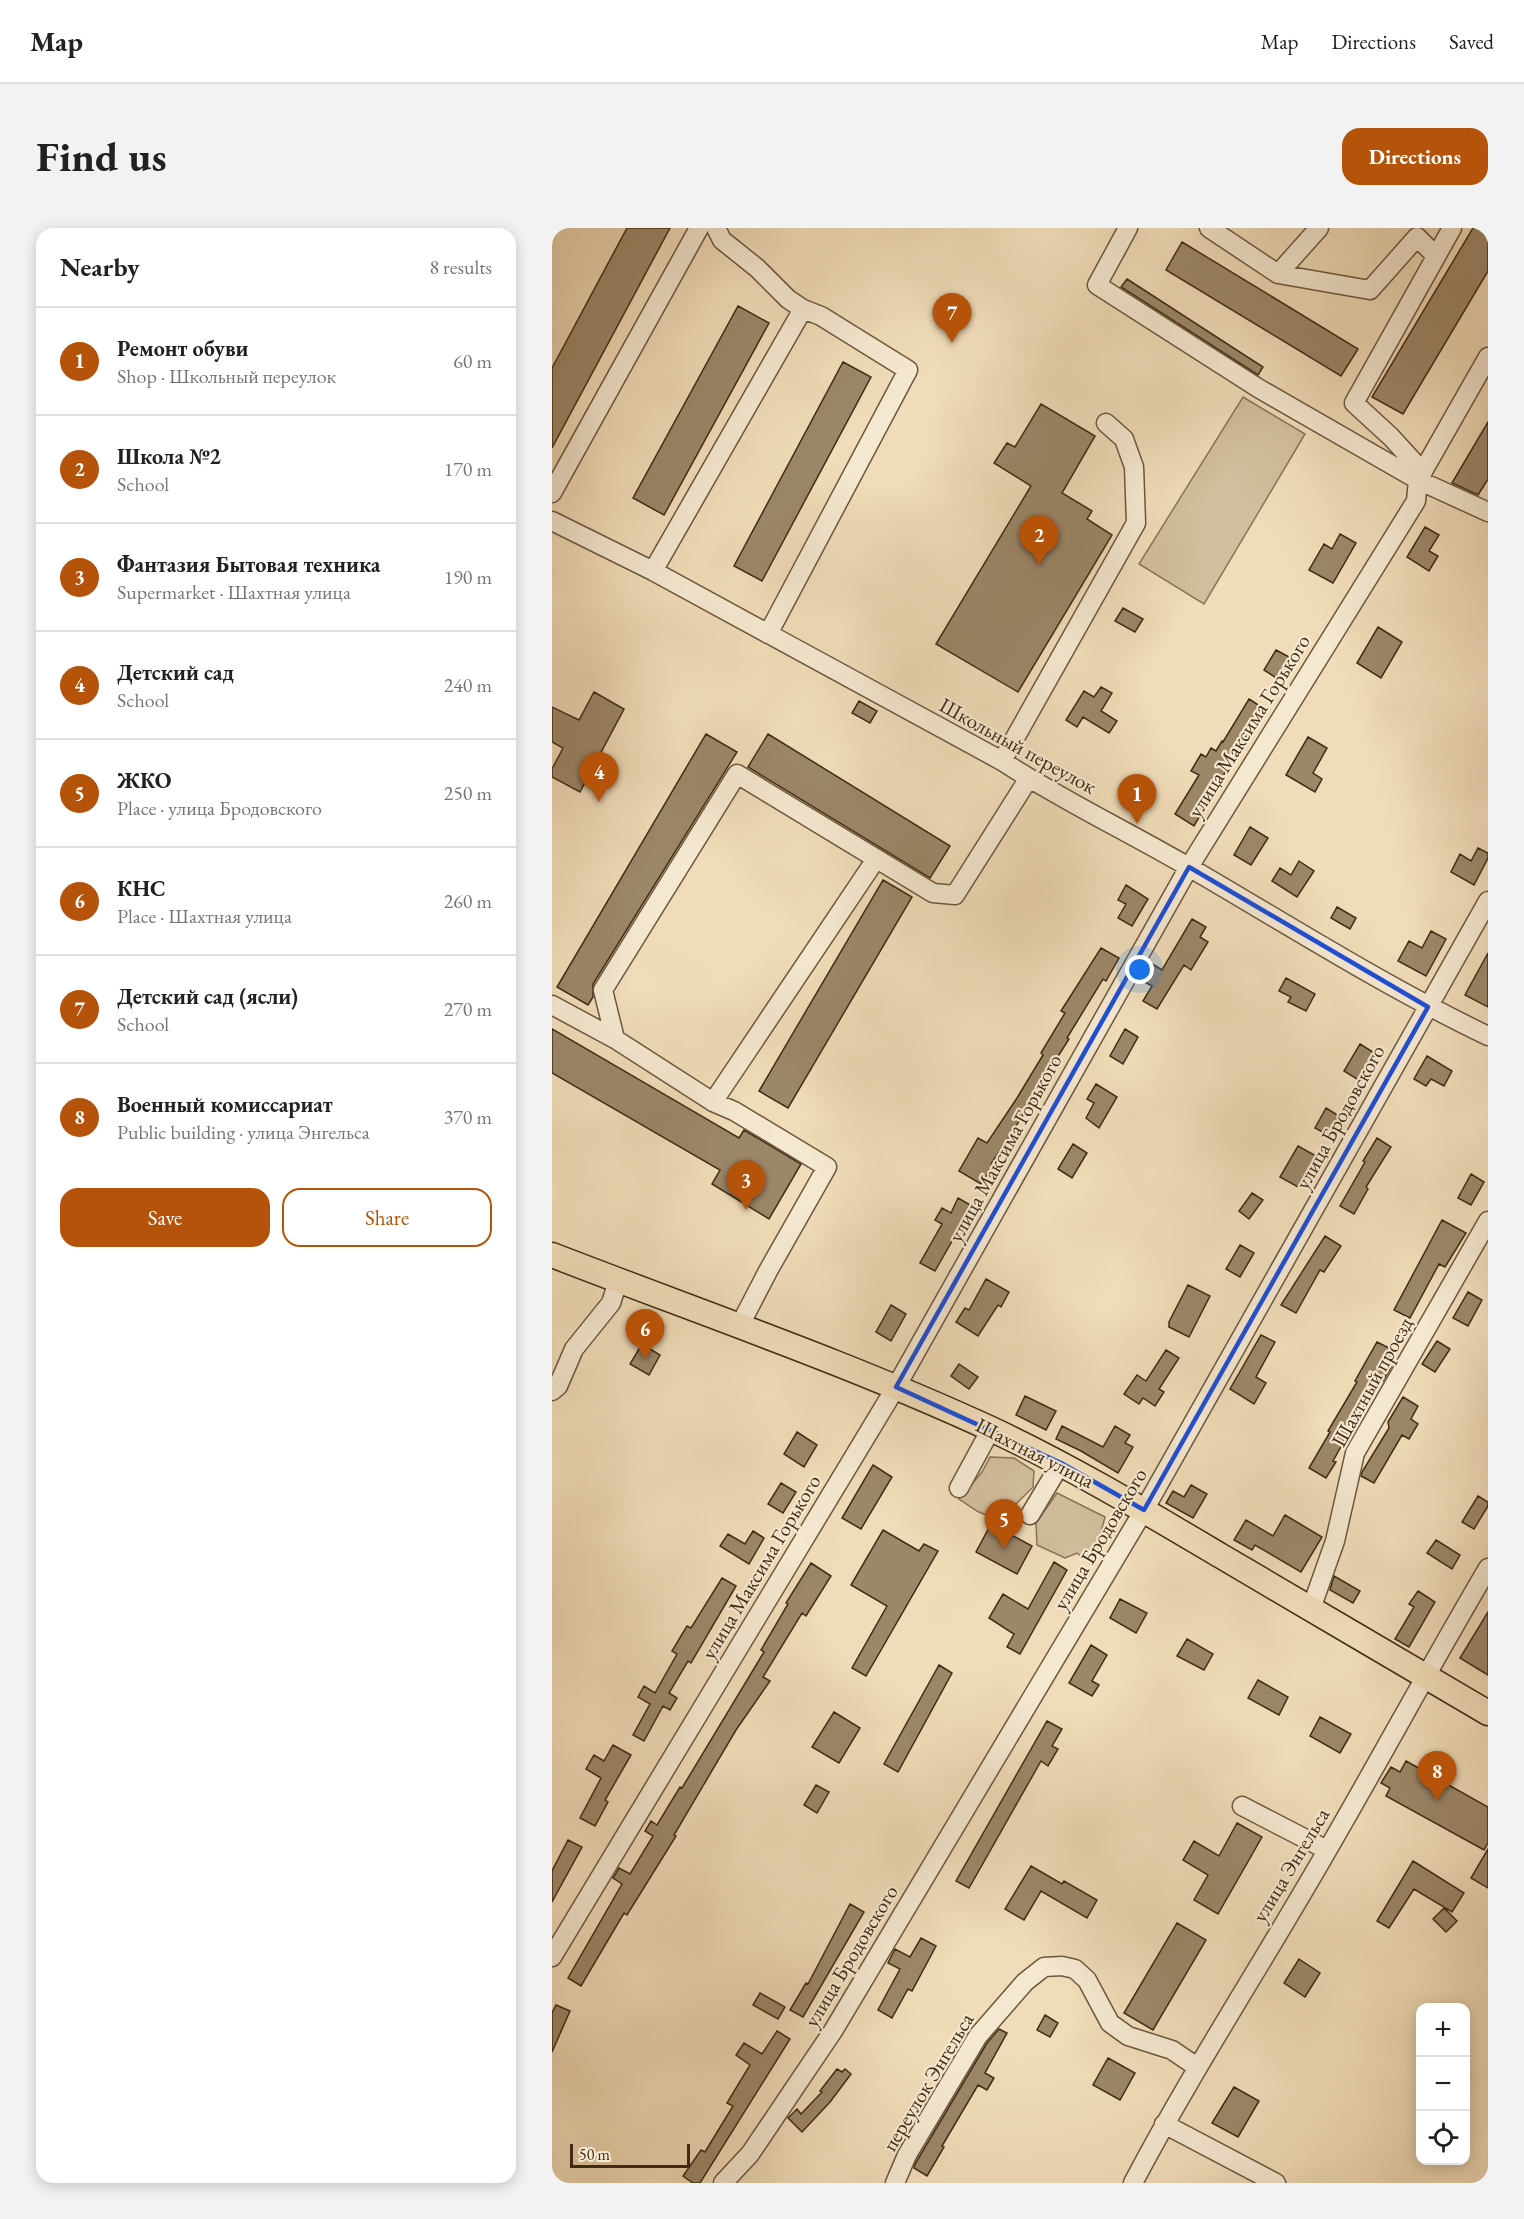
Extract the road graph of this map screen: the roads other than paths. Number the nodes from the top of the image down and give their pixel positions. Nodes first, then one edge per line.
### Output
1 (699, 228) edge
2 (716, 228) edge
3 (1128, 228) edge
4 (1209, 228) edge
5 (1319, 228) edge
6 (1452, 228) edge
7 (1436, 256) junction
8 (1278, 274) junction
9 (803, 309) junction
10 (1488, 357) edge
11 (1106, 423) dead end
12 (1421, 476) junction
13 (552, 493) edge
14 (1488, 512) edge
15 (552, 521) edge
16 (652, 571) junction
17 (768, 634) junction
18 (1002, 761) junction
19 (1029, 778) junction
20 (876, 859) junction
21 (1189, 867) junction
22 (1488, 901) edge
23 (552, 1005) edge
24 (1428, 1007) junction
25 (1488, 1036) edge
26 (615, 1038) junction
27 (713, 1102) junction
28 (1488, 1221) edge
29 (552, 1255) edge
30 (618, 1281) junction
31 (740, 1325) junction
32 (896, 1387) junction
33 (552, 1391) edge
34 (991, 1429) junction
35 (1060, 1463) junction
36 (959, 1488) dead end
37 (1144, 1510) junction
38 (1029, 1515) dead end
39 (1488, 1569) edge
40 (1311, 1609) junction
41 (1425, 1676) junction
42 (1488, 1713) edge
43 (1242, 1806) dead end
44 (1327, 1850) junction
45 (552, 1957) edge
46 (1197, 2067) junction
47 (1164, 2124) junction
48 (723, 2183) edge
49 (895, 2183) edge
50 (1132, 2183) edge
51 (1276, 2183) edge

1 - 13 street
2 - 9 street
3 - 12 street
4 - 8 street
5 - 8 street
6 - 7 street
7 - 8 street
7 - 12 street
9 - 16 street
9 - 17 street
10 - 12 street, улица Максима Горького
11 - 18 street
12 - 14 street
12 - 21 street, улица Максима Горького
15 - 16 street, Школьный переулок
16 - 17 street, Школьный переулок
17 - 18 street, Школьный переулок
18 - 19 street, Школьный переулок
19 - 20 street
19 - 21 street, Школьный переулок
20 - 26 street
20 - 27 street
21 - 24 street, Школьный переулок
21 - 32 street, улица Максима Горького
22 - 24 street, улица Бродовского
23 - 26 street
24 - 25 street, Школьный переулок
24 - 37 street, улица Бродовского
26 - 27 street
27 - 31 street
28 - 40 street, Шахтный проезд
29 - 30 main road, Шахтная улица
30 - 31 main road, Шахтная улица
30 - 33 street
31 - 32 main road, Шахтная улица
32 - 34 main road, Шахтная улица
32 - 45 street, улица Максима Горького
34 - 35 main road, Шахтная улица
34 - 36 street
35 - 37 main road, Шахтная улица
35 - 38 street
37 - 40 main road, Шахтная улица
37 - 48 street, улица Бродовского
39 - 41 street, улица Энгельса
40 - 41 main road, Шахтная улица
41 - 42 main road, Шахтная улица
41 - 44 street, улица Энгельса
43 - 44 street
44 - 46 street, улица Энгельса
46 - 47 street, улица Энгельса
46 - 49 street, переулок Энгельса
47 - 50 street, улица Энгельса
47 - 51 street

